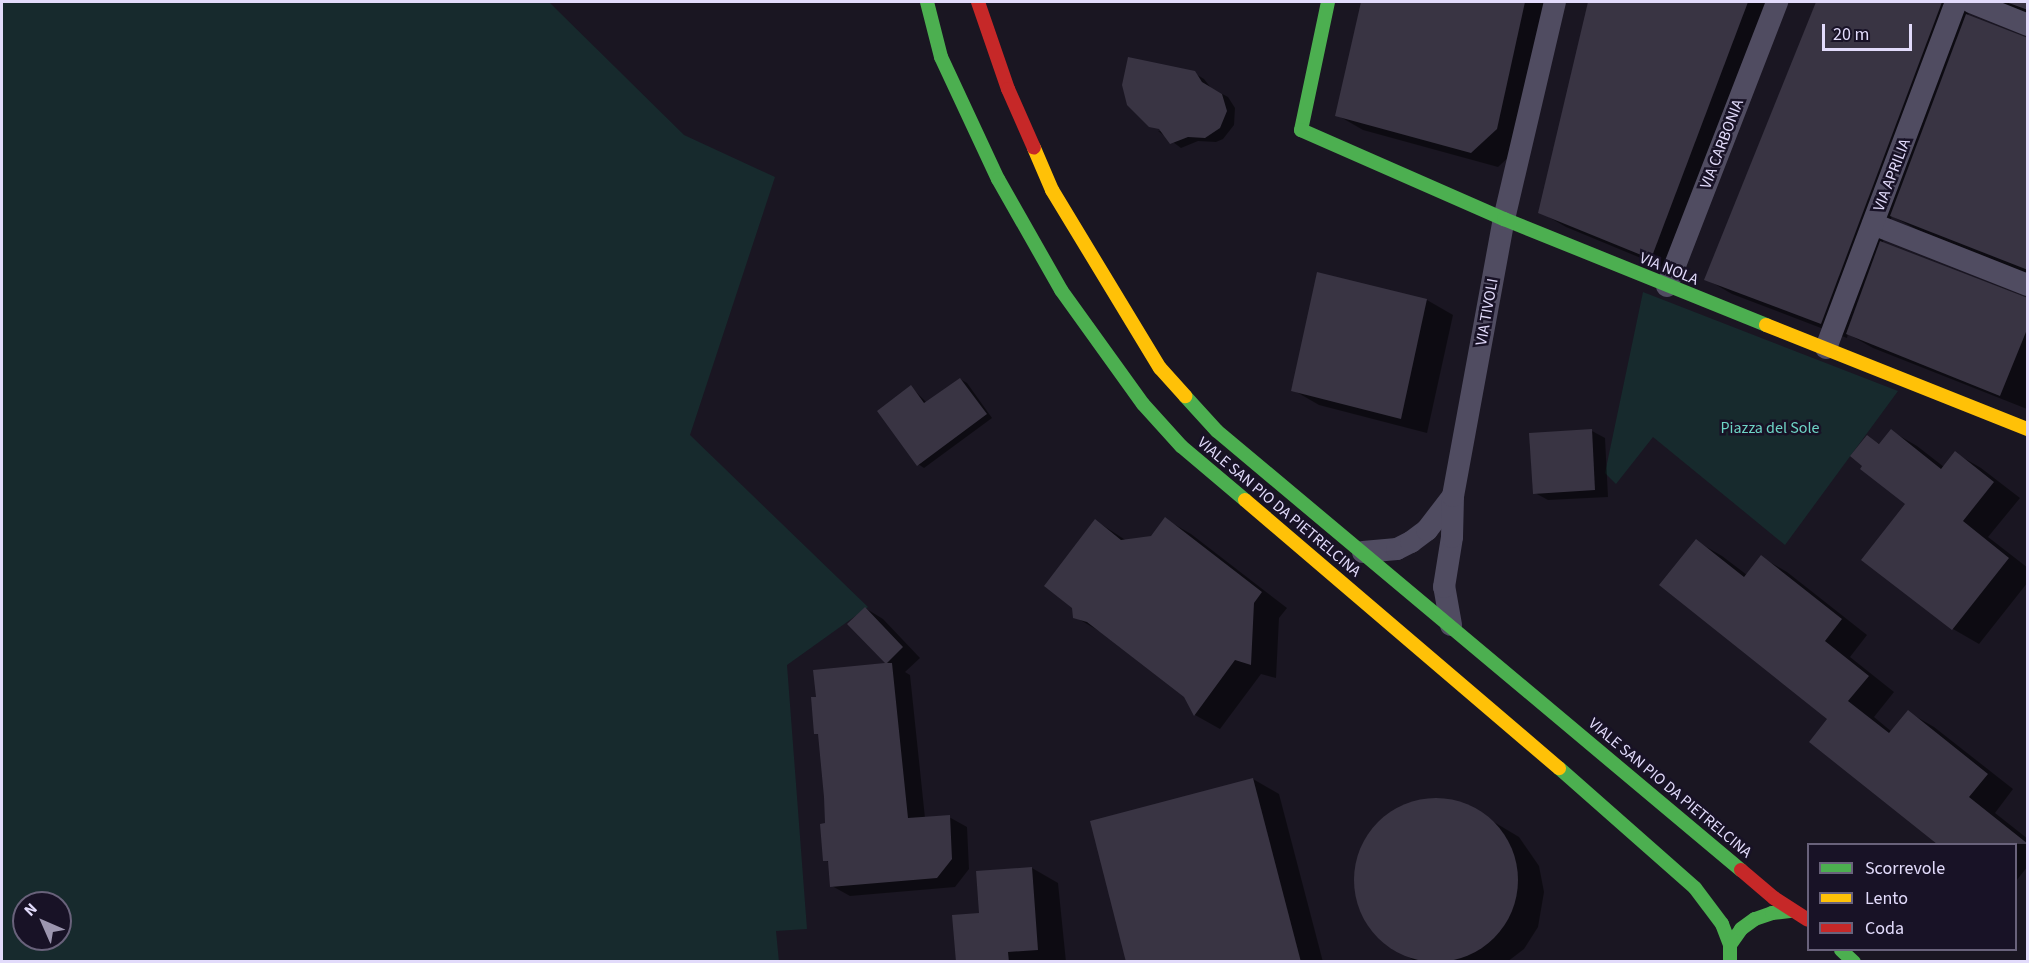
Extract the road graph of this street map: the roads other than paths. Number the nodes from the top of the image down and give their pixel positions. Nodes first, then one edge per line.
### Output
1 (927, 2) edge
2 (978, 2) edge
3 (1328, 2) edge
4 (1555, 2) edge
5 (1777, 2) edge
6 (1956, 2) edge
7 (1971, 2) edge
8 (2028, 25) edge
9 (1504, 219) junction
10 (1873, 224) junction
11 (2028, 285) edge
12 (1667, 286) junction
13 (1826, 348) junction
14 (2025, 420) edge
15 (1453, 496) junction
16 (1363, 552) junction
17 (1451, 625) junction
18 (1792, 911) junction
19 (1807, 919) edge
20 (1730, 945) junction
21 (1842, 951) edge
22 (1730, 962) edge
23 (1854, 962) edge

1 - 20 main road, VIALE SAN PIO DA PIETRELCINA
2 - 16 main road, VIALE SAN PIO DA PIETRELCINA
3 - 9 main road, VIA NOLA
4 - 9 street, VIA TIVOLI
5 - 12 street, VIA CARBONIA
6 - 10 street, VIA APRILIA
7 - 8 street
9 - 12 main road, VIA NOLA
9 - 15 street, VIA TIVOLI
10 - 11 street
10 - 13 street, VIA APRILIA
12 - 13 main road, VIA NOLA
13 - 14 main road, VIA NOLA
15 - 16 street
15 - 17 street, VIA TIVOLI
16 - 17 main road, VIALE SAN PIO DA PIETRELCINA
17 - 18 main road, VIALE SAN PIO DA PIETRELCINA
18 - 19 main road, VIALE SAN PIO DA PIETRELCINA
18 - 20 main road
20 - 22 main road
21 - 23 main road

